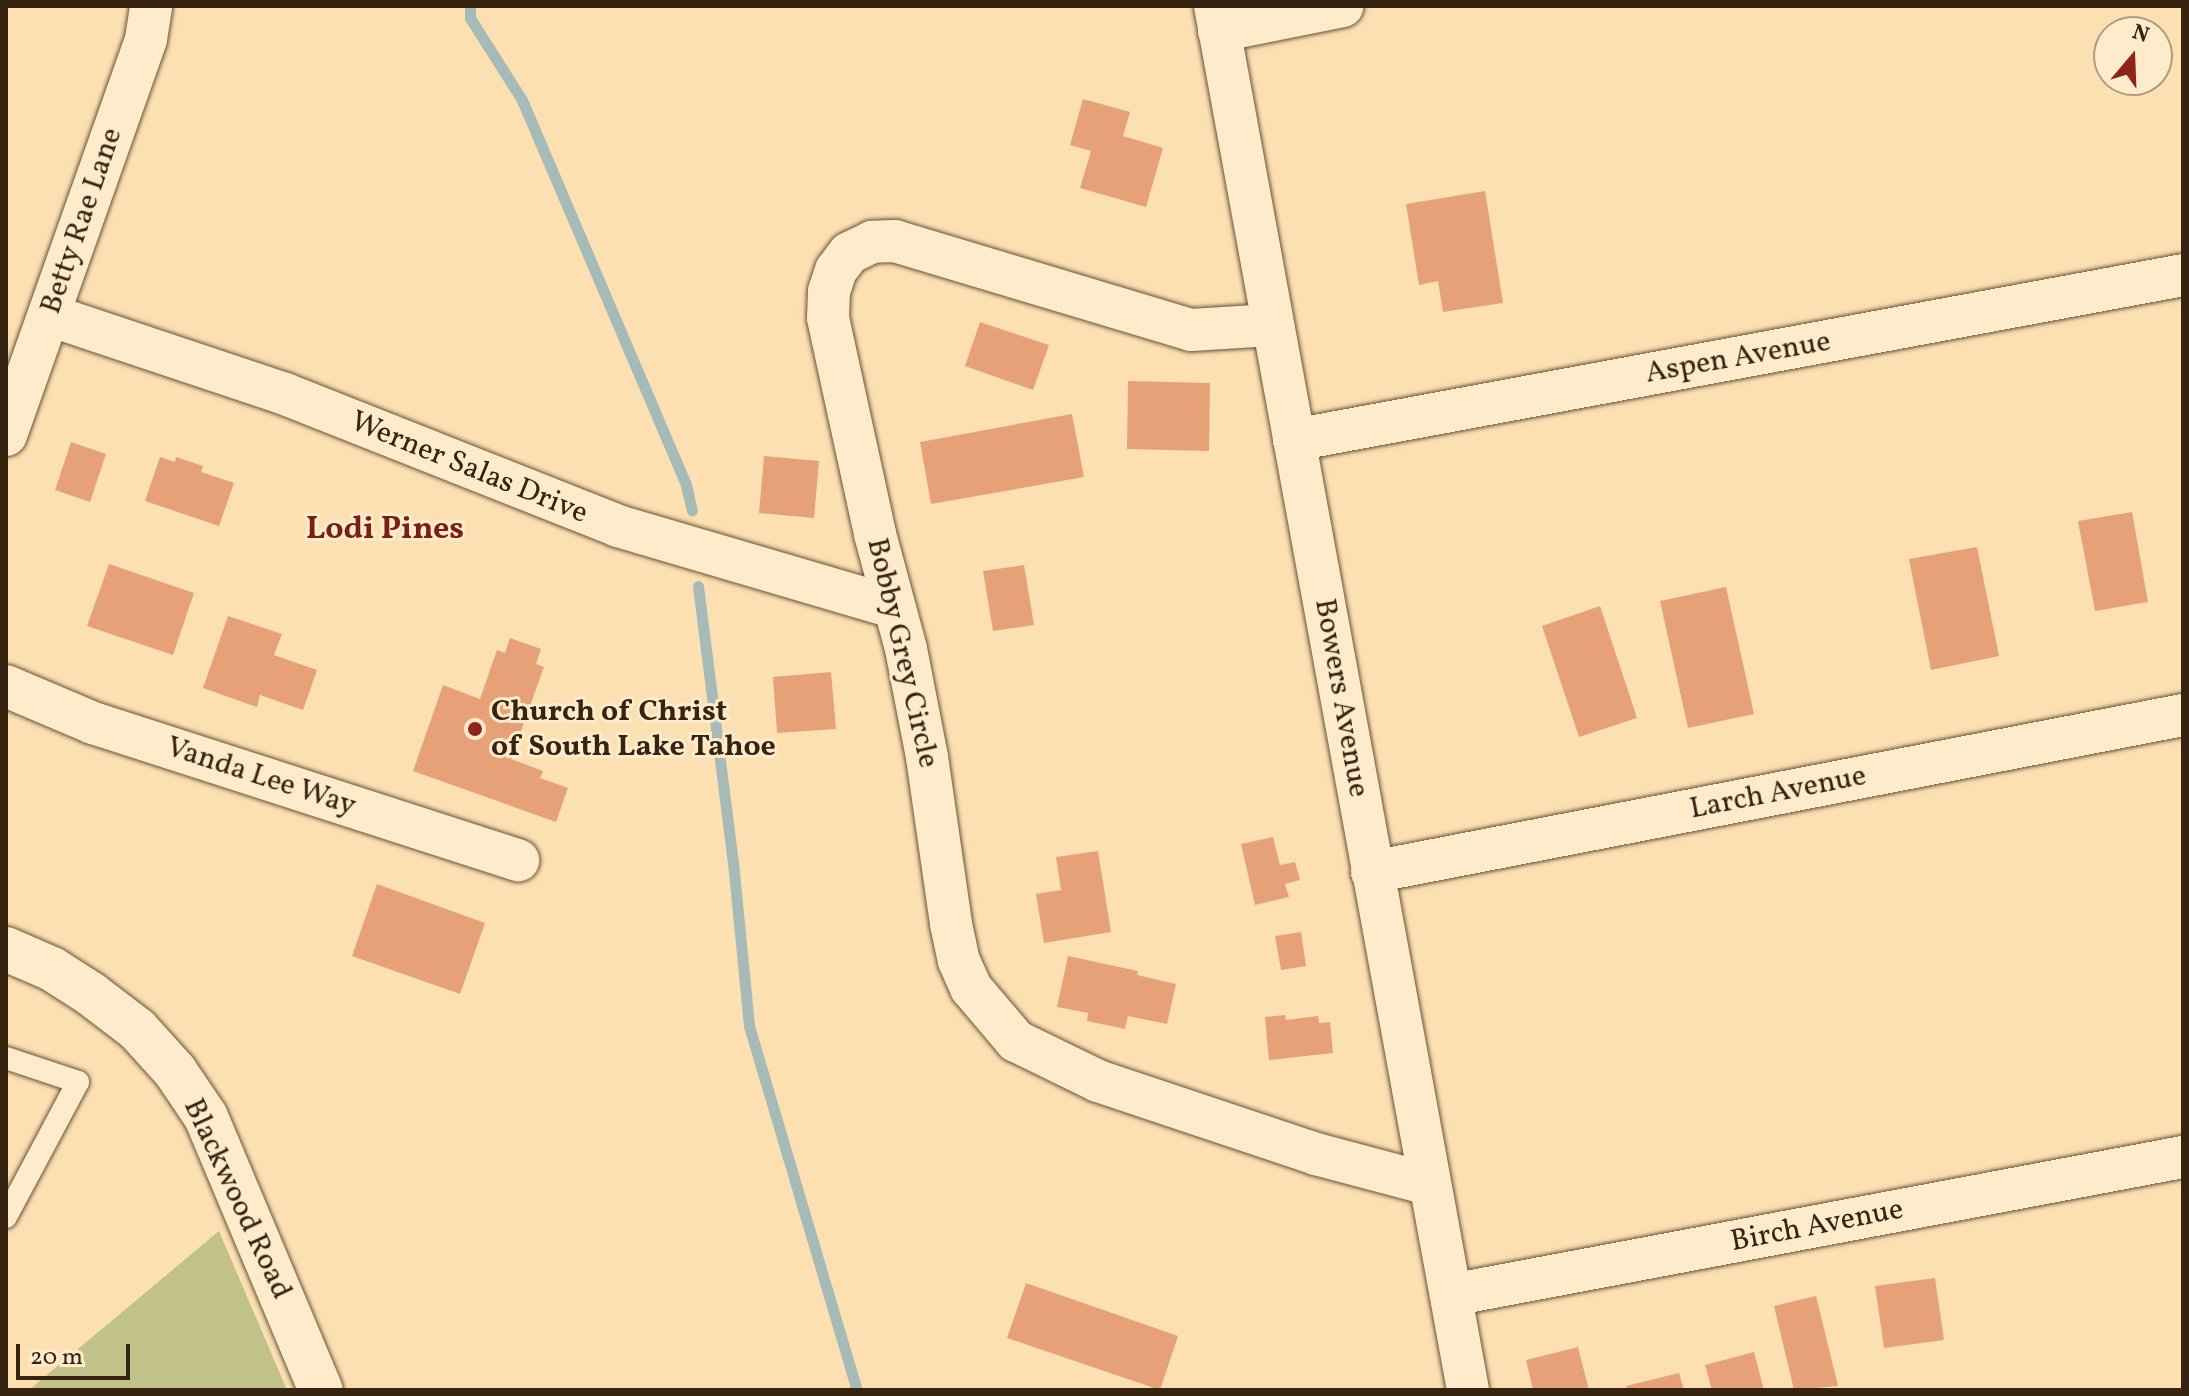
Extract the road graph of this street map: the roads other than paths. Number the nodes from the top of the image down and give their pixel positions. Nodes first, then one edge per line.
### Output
1 (151, 6) edge
2 (1343, 6) edge
3 (1217, 19) edge
4 (2183, 275) edge
5 (49, 315) junction
6 (1271, 325) junction
7 (6, 435) edge
8 (1294, 440) junction
9 (894, 607) junction
10 (6, 686) edge
11 (2183, 715) edge
12 (518, 860) dead end
13 (1372, 872) junction
14 (6, 949) edge
15 (6, 1058) edge
16 (2183, 1157) edge
17 (1429, 1184) junction
18 (6, 1217) edge
19 (1451, 1295) junction
20 (321, 1390) edge
21 (1468, 1390) edge

1 - 5 street, Betty Rae Lane
2 - 3 street
3 - 6 street, Bowers Avenue
4 - 8 street, Aspen Avenue
5 - 7 street, Betty Rae Lane
5 - 9 street, Werner Salas Drive
6 - 8 street, Bowers Avenue
6 - 9 street, Bobby Grey Circle
8 - 13 street, Bowers Avenue
9 - 17 street, Bobby Grey Circle
10 - 12 street, Vanda Lee Way
11 - 13 street, Larch Avenue
13 - 17 street, Bowers Avenue
14 - 20 street, Blackwood Road
15 - 18 lane
16 - 19 street, Birch Avenue
17 - 19 street, Bowers Avenue
19 - 21 street, Bowers Avenue

